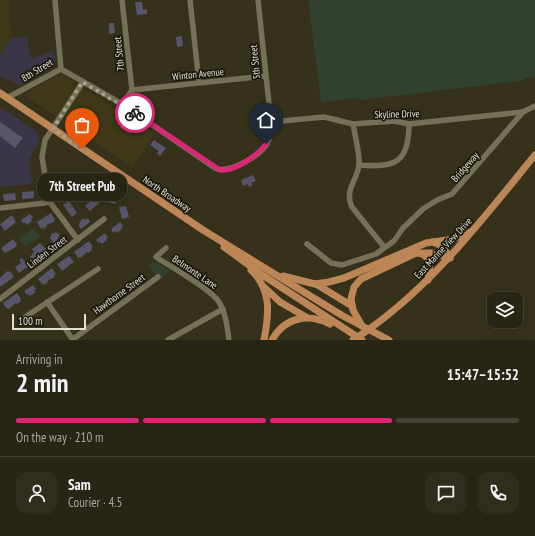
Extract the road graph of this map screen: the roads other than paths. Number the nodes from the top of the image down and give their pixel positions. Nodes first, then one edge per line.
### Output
1 (55, 0) edge
2 (122, 0) edge
3 (190, 0) edge
4 (258, 0) edge
5 (61, 69) junction
6 (266, 76) junction
7 (82, 82) junction
8 (199, 82) junction
9 (132, 90) junction
10 (0, 94) edge
11 (7, 98) junction
12 (122, 104) junction
13 (535, 106) edge
14 (523, 112) junction
15 (271, 122) junction
16 (353, 124) junction
17 (409, 124) junction
18 (53, 129) junction
19 (535, 155) edge
20 (359, 165) junction
21 (49, 201) junction
22 (0, 208) edge
23 (104, 219) dead end
24 (203, 230) junction
25 (474, 230) junction
26 (78, 240) junction
27 (426, 243) junction
28 (307, 244) dead end
29 (384, 247) junction
30 (166, 248) dead end
31 (416, 253) junction
32 (234, 255) junction
33 (450, 258) junction
34 (98, 269) dead end
35 (269, 270) junction
36 (158, 277) dead end
37 (428, 280) junction
38 (315, 284) junction
39 (263, 287) junction
40 (0, 299) edge
41 (48, 302) junction
42 (352, 306) junction
43 (223, 309) junction
44 (306, 317) junction
45 (22, 319) dead end
46 (362, 326) junction
47 (352, 337) edge
48 (72, 340) edge
49 (168, 340) edge
50 (229, 340) edge
51 (264, 340) edge
52 (272, 340) edge
53 (362, 340) edge
54 (389, 340) edge

1 - 5 street, 8th Street
2 - 9 street, 7th Street
3 - 8 street
4 - 6 street, 5th Street
5 - 7 street, 5th Street
5 - 11 street, 8th Street
6 - 8 street, Winton Avenue
6 - 15 street, 5th Street
7 - 12 street, 5th Street
7 - 18 street
8 - 9 street, Winton Avenue
9 - 12 street
10 - 11 main road, North Broadway
11 - 18 main road, North Broadway
12 - 15 street, 5th Street
13 - 14 street, Bridgeway
14 - 17 street, Skyline Drive
14 - 29 street, Bridgeway
15 - 16 street, Skyline Drive
16 - 17 street, Skyline Drive
16 - 20 street
17 - 20 street
18 - 21 street
18 - 24 main road, North Broadway
19 - 25 main road, East Marine View Drive
20 - 29 street
21 - 22 street
21 - 26 street
23 - 26 street, Linden Street
24 - 32 main road, North Broadway
24 - 35 main road, North Broadway
25 - 27 main road
25 - 33 main road, East Marine View Drive
26 - 40 street, Linden Street
27 - 33 main road
27 - 38 main road
28 - 29 street, Bridgeway
30 - 43 street, Belmonte Lane
31 - 33 main road
31 - 37 main road
31 - 42 main road
32 - 39 main road
32 - 47 main road, North Broadway
33 - 37 main road, East Marine View Drive
34 - 41 street
35 - 38 main road
35 - 46 main road, North Broadway
36 - 48 street, Hawthorne Street
37 - 47 main road, East Marine View Drive
38 - 42 main road
39 - 44 main road
39 - 51 main road
41 - 45 street
41 - 48 street
42 - 46 main road
43 - 49 street
43 - 50 street, Belmonte Lane
44 - 47 main road
44 - 52 main road
46 - 54 main road, North Broadway
47 - 53 main road

